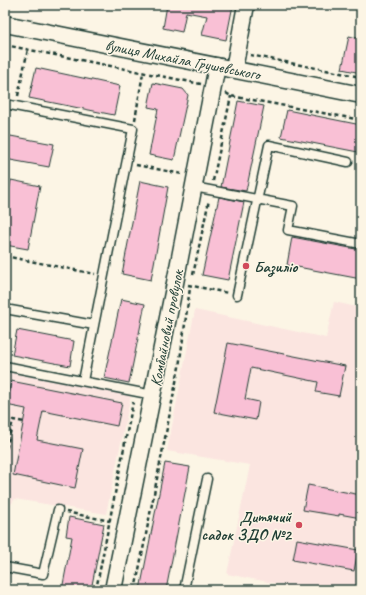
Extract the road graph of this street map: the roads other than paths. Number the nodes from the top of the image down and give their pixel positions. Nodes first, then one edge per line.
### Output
1 (246, 5) edge
2 (5, 24) edge
3 (217, 66) junction
4 (234, 69) junction
5 (361, 95) edge
6 (5, 104) edge
7 (348, 162) dead end
8 (195, 182) junction
9 (257, 199) junction
10 (361, 244) edge
11 (237, 295) road end
12 (5, 309) edge
13 (94, 325) junction
14 (5, 366) edge
15 (83, 381) junction
16 (153, 395) junction
17 (207, 479) dead end
18 (58, 510) road end
19 (5, 567) edge
20 (112, 590) edge
21 (184, 590) edge

1 - 4 street
2 - 3 street, вулиця Михайла Грушевського
3 - 4 street, вулиця Михайла Грушевського
3 - 8 street, Комбайновий провулок
4 - 5 street, вулиця Михайла Грушевського
6 - 13 lane
7 - 9 lane
8 - 9 lane
8 - 16 street, Комбайновий провулок
9 - 10 lane
9 - 11 lane
12 - 13 lane
13 - 15 lane
14 - 15 lane
15 - 16 lane
16 - 20 street, Комбайновий провулок
17 - 21 lane
18 - 19 lane

